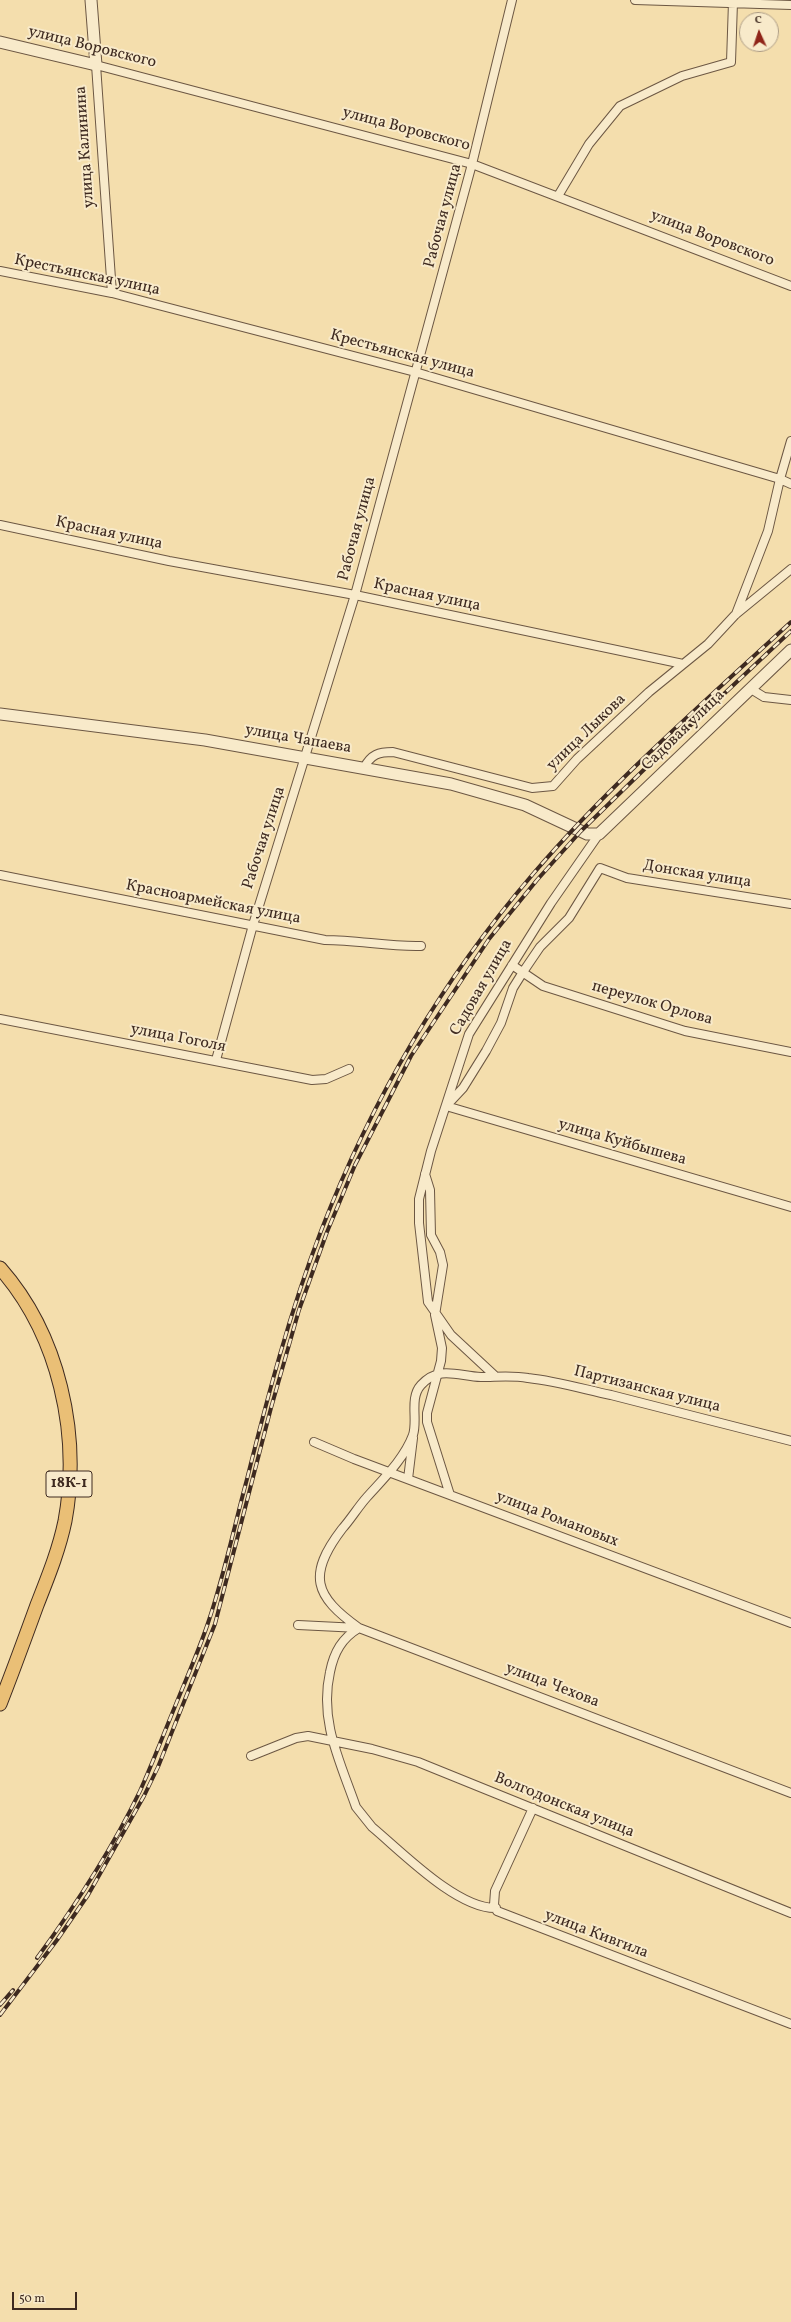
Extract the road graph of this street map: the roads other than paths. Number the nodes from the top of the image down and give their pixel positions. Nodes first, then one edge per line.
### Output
1 (91, 0) edge
2 (512, 0) edge
3 (635, 0) edge
4 (733, 2) junction
5 (791, 5) edge
6 (0, 42) edge
7 (96, 65) junction
8 (472, 164) junction
9 (558, 196) junction
10 (0, 271) edge
11 (791, 286) edge
12 (112, 293) junction
13 (415, 372) junction
14 (791, 441) edge
15 (780, 479) junction
16 (791, 484) edge
17 (0, 525) edge
18 (791, 569) edge
19 (355, 595) junction
20 (735, 615) junction
21 (791, 650) edge
22 (683, 664) junction
23 (751, 689) junction
24 (791, 700) edge
25 (0, 714) edge
26 (306, 758) junction
27 (364, 768) junction
28 (599, 834) junction
29 (600, 868) joint
30 (0, 875) edge
31 (791, 904) edge
32 (253, 925) junction
33 (421, 946) dead end
34 (512, 965) junction
35 (523, 972) junction
36 (0, 1019) edge
37 (791, 1052) edge
38 (216, 1060) junction
39 (349, 1069) dead end
40 (446, 1106) junction
41 (425, 1171) junction
42 (791, 1207) edge
43 (0, 1268) edge
44 (435, 1315) junction
45 (438, 1374) junction
46 (494, 1375) junction
47 (413, 1434) junction
48 (791, 1441) edge
49 (314, 1442) dead end
50 (390, 1472) junction
51 (408, 1479) junction
52 (450, 1495) junction
53 (791, 1623) edge
54 (298, 1625) dead end
55 (359, 1628) junction
56 (0, 1704) edge
57 (332, 1740) junction
58 (251, 1756) dead end
59 (791, 1792) edge
60 (533, 1808) junction
61 (496, 1908) junction
62 (791, 1913) edge
63 (791, 2024) edge

1 - 7 street, улица Калинина
2 - 8 street, Рабочая улица
3 - 4 street
4 - 5 street
4 - 9 street
6 - 7 street, улица Воровского
7 - 8 street, улица Воровского
7 - 12 street, улица Калинина
8 - 9 street, улица Воровского
8 - 13 street, Рабочая улица
9 - 11 street, улица Воровского
10 - 12 street, Крестьянская улица
12 - 13 street, Крестьянская улица
13 - 15 street, Крестьянская улица
13 - 19 street, Рабочая улица
14 - 15 street
15 - 16 street, Крестьянская улица
15 - 20 street
17 - 19 street, Красная улица
18 - 20 street, улица Лыкова
19 - 22 street, Красная улица
19 - 26 street, Рабочая улица
20 - 22 street, улица Лыкова
21 - 23 street, Садовая улица
22 - 27 street, улица Лыкова
23 - 24 street
23 - 28 street, Садовая улица
25 - 26 street, улица Чапаева
26 - 27 street, улица Чапаева
26 - 32 street, Рабочая улица
27 - 28 street, улица Чапаева
28 - 34 street, Садовая улица
29 - 31 street, Донская улица
29 - 35 street, Садовая улица
30 - 32 street, Красноармейская улица
32 - 33 street, Красноармейская улица
32 - 38 street, Рабочая улица
34 - 35 street, переулок Орлова
34 - 40 street, Садовая улица
35 - 37 street, переулок Орлова
35 - 40 street, Садовая улица
36 - 38 street, улица Гоголя
38 - 39 street, улица Гоголя
40 - 41 street
40 - 42 street, улица Куйбышева
41 - 44 street
41 - 44 street
43 - 56 main road, 18К-1
44 - 45 street
44 - 46 street
45 - 46 street, Партизанская улица
45 - 47 street
45 - 52 street
46 - 48 street, Партизанская улица
47 - 50 street
47 - 51 street
49 - 50 street, улица Романовых
50 - 51 street, улица Романовых
50 - 55 street
51 - 52 street, улица Романовых
52 - 53 street, улица Романовых
54 - 55 street, улица Чехова
55 - 57 street
55 - 59 street, улица Чехова
57 - 58 street, Волгодонская улица
57 - 60 street, Волгодонская улица
57 - 61 street
60 - 61 street
60 - 62 street, Волгодонская улица
61 - 63 street, улица Кивгила

